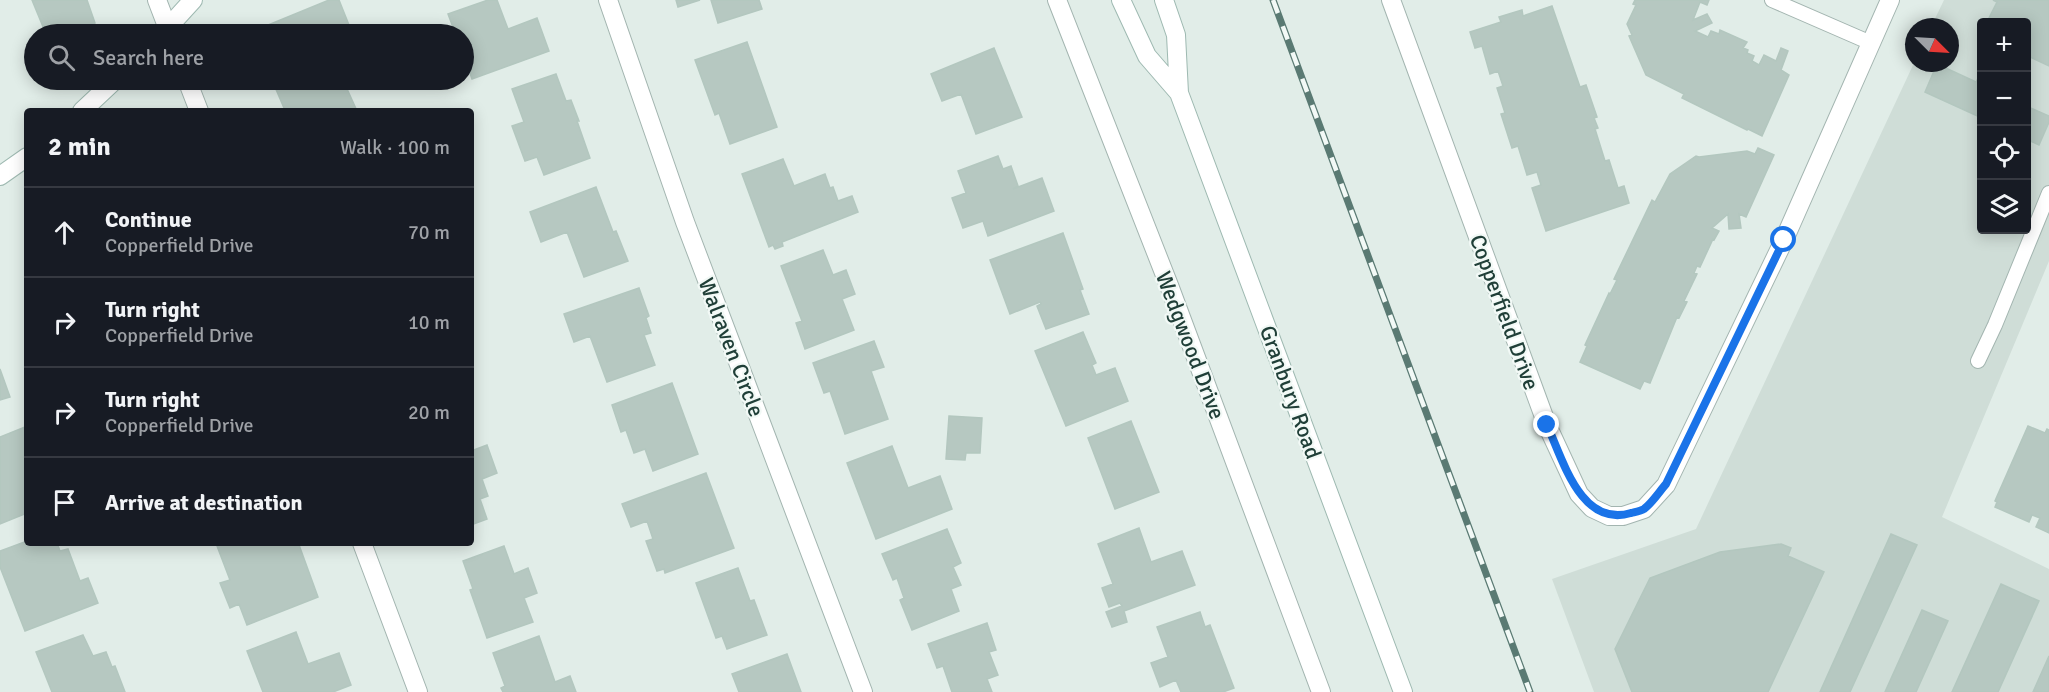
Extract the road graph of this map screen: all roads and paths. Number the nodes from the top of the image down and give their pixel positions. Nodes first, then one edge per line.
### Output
1 (157, 0) edge
2 (194, 0) edge
3 (608, 0) edge
4 (1057, 0) edge
5 (1121, 0) edge
6 (1164, 0) edge
7 (1391, 0) edge
8 (1772, 0) edge
9 (1890, 0) edge
10 (164, 24) edge
11 (174, 24) edge
12 (1871, 43) junction
13 (104, 90) edge
14 (191, 90) edge
15 (1179, 93) junction
16 (85, 108) edge
17 (198, 108) edge
18 (24, 159) edge
19 (0, 176) edge
20 (2049, 193) edge
21 (1978, 361) dead end
22 (363, 546) edge
23 (418, 692) edge
24 (862, 692) edge
25 (1321, 692) edge
26 (1403, 692) edge

1 - 10 street
2 - 11 street
3 - 24 street, Walraven Circle
4 - 25 street, Wedgwood Drive
5 - 15 street, Granbury Road
6 - 15 street, Granbury Road
7 - 12 street, Copperfield Drive
8 - 12 lane
9 - 12 street, Copperfield Drive
13 - 16 street
14 - 17 street
15 - 26 street, Granbury Road
18 - 19 street
20 - 21 lane
22 - 23 street

